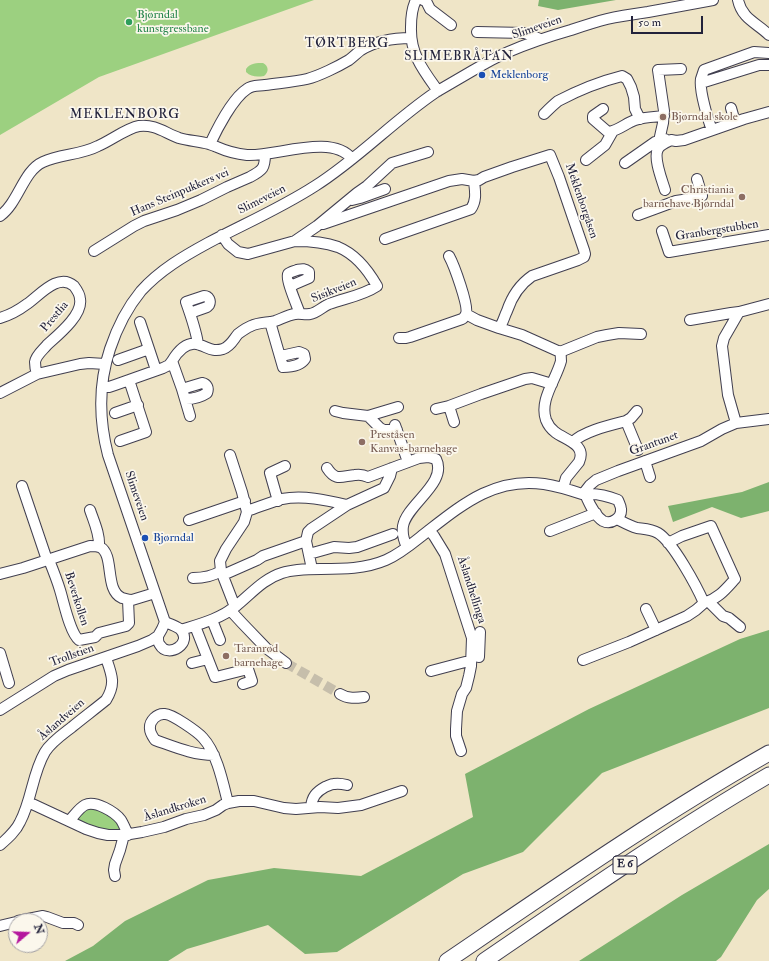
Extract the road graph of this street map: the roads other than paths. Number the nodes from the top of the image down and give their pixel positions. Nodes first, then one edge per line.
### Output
1 (424, 0) edge
2 (713, 0) edge
3 (738, 0) edge
4 (451, 25) dead end
5 (477, 32) dead end
6 (769, 35) edge
7 (411, 38) junction
8 (540, 39) junction
9 (769, 52) edge
10 (769, 65) edge
11 (681, 68) dead end
12 (701, 83) junction
13 (438, 91) junction
14 (731, 108) dead end
15 (603, 109) dead end
16 (769, 112) edge
17 (544, 114) dead end
18 (664, 116) junction
19 (640, 119) junction
20 (735, 122) junction
21 (712, 130) junction
22 (613, 131) junction
23 (671, 140) junction
24 (659, 141) junction
25 (210, 144) junction
26 (428, 152) dead end
27 (265, 154) junction
28 (352, 159) junction
29 (586, 160) dead end
30 (625, 164) dead end
31 (697, 179) dead end
32 (474, 181) junction
33 (385, 189) dead end
34 (665, 190) dead end
35 (348, 200) junction
36 (638, 215) dead end
37 (0, 216) edge
38 (317, 226) junction
39 (662, 231) dead end
40 (222, 235) junction
41 (769, 235) edge
42 (385, 239) dead end
43 (295, 241) junction
44 (94, 251) dead end
45 (449, 256) dead end
46 (290, 286) dead end
47 (376, 286) joint
48 (769, 304) edge
49 (739, 312) junction
50 (190, 313) dead end
51 (300, 314) junction
52 (466, 314) junction
53 (0, 318) edge
54 (690, 320) dead end
55 (140, 322) dead end
56 (270, 322) junction
57 (501, 326) junction
58 (642, 334) dead end
59 (400, 338) dead end
60 (198, 344) junction
61 (149, 349) junction
62 (560, 352) junction
63 (281, 356) dead end
64 (118, 360) dead end
65 (172, 361) junction
66 (106, 364) junction
67 (156, 370) junction
68 (37, 374) junction
69 (129, 380) junction
70 (552, 384) junction
71 (102, 387) junction
72 (182, 389) junction
73 (0, 393) edge
74 (186, 399) junction
75 (138, 405) junction
76 (449, 406) junction
77 (398, 407) dead end
78 (436, 410) dead end
79 (335, 411) dead end
80 (637, 411) dead end
81 (115, 413) dead end
82 (190, 416) dead end
83 (368, 416) junction
84 (769, 419) edge
85 (626, 421) junction
86 (454, 422) dead end
87 (736, 423) junction
88 (120, 441) dead end
89 (573, 442) junction
90 (638, 450) dead end
91 (230, 455) dead end
92 (408, 462) junction
93 (645, 462) junction
94 (285, 466) dead end
95 (327, 468) dead end
96 (392, 468) junction
97 (650, 477) dead end
98 (22, 486) dead end
99 (563, 488) junction
100 (584, 494) junction
101 (245, 501) junction
102 (278, 501) junction
103 (347, 505) junction
104 (90, 510) dead end
105 (247, 511) junction
106 (596, 513) junction
107 (616, 519) junction
108 (189, 520) dead end
109 (429, 530) junction
110 (550, 531) dead end
111 (393, 534) dead end
112 (306, 541) junction
113 (668, 543) junction
114 (99, 547) junction
115 (407, 547) junction
116 (309, 554) junction
117 (48, 560) junction
118 (312, 569) junction
119 (222, 573) junction
120 (0, 574) edge
121 (193, 578) dead end
122 (155, 593) junction
123 (128, 600) junction
124 (707, 602) junction
125 (233, 608) junction
126 (646, 609) dead end
127 (212, 620) junction
128 (165, 622) junction
129 (195, 626) junction
130 (740, 627) dead end
131 (181, 630) junction
132 (656, 630) junction
133 (158, 636) junction
134 (220, 640) dead end
135 (0, 653) edge
136 (106, 658) junction
137 (208, 659) junction
138 (475, 660) junction
139 (583, 660) dead end
140 (192, 663) dead end
141 (286, 663) tunnel mouth
142 (431, 671) dead end
143 (9, 683) dead end
144 (242, 684) dead end
145 (340, 694) tunnel mouth
146 (364, 697) dead end
147 (0, 710) edge
148 (461, 751) dead end
149 (769, 753) edge
150 (214, 755) junction
151 (769, 775) edge
152 (348, 785) dead end
153 (402, 791) dead end
154 (28, 802) junction
155 (228, 803) junction
156 (311, 807) junction
157 (69, 821) junction
158 (126, 835) junction
159 (0, 845) edge
160 (115, 876) dead end
161 (48, 917) edge
162 (78, 925) dead end
163 (447, 961) edge
164 (484, 961) edge

1 - 4 street
1 - 7 street
2 - 8 street, Slimeveien
3 - 6 street
5 - 8 street
7 - 13 street
7 - 25 street
8 - 13 street, Slimeveien
9 - 12 street
10 - 12 street
11 - 18 street
12 - 21 street
13 - 28 street, Slimeveien
14 - 20 street
15 - 22 street
16 - 20 street
17 - 19 street
18 - 19 street
18 - 24 street
19 - 22 street
20 - 21 street
21 - 23 street
22 - 29 street
23 - 24 street
23 - 34 street
24 - 30 street
25 - 27 street
25 - 37 street
26 - 35 street, Meklenborgåsen
27 - 28 street
27 - 44 street, Hans Steinpukkers vei
28 - 40 street, Slimeveien
31 - 36 street
32 - 38 street, Meklenborgåsen
32 - 42 street
32 - 57 street, Meklenborgåsen
33 - 35 street
35 - 38 street, Meklenborgåsen
38 - 43 street, Meklenborgåsen
39 - 41 street, Granbergstubben
40 - 43 street, Meklenborgåsen
40 - 66 street, Slimeveien
43 - 47 street, Meklenborgåsen
45 - 52 street
46 - 51 street, Sisikveien
47 - 51 street, Sisikveien
48 - 49 street
49 - 54 street
49 - 87 street
50 - 60 street
51 - 56 street, Sisikveien
52 - 57 street
52 - 59 street
53 - 68 street, Prestlia
55 - 61 street
56 - 60 street, Sisikveien
56 - 63 street
57 - 62 street
58 - 62 street
60 - 65 street
61 - 64 street
61 - 67 street
62 - 70 street
65 - 67 street
65 - 72 street
66 - 68 street
66 - 71 street, Slimeveien
67 - 69 street
68 - 73 street
69 - 71 street
69 - 75 street
70 - 76 street
70 - 89 street
71 - 122 street, Slimeveien
72 - 74 street
72 - 74 street
74 - 82 street
75 - 81 street
75 - 88 street
76 - 78 street
76 - 86 street
77 - 83 street
79 - 83 street
80 - 85 street
83 - 92 street
84 - 87 street, Grantunet
85 - 89 street
85 - 90 street
87 - 93 street, Grantunet
89 - 99 street
91 - 101 street
92 - 96 street
92 - 115 street
93 - 97 street
93 - 100 street, Grantunet
94 - 102 street
95 - 96 street
96 - 103 street
98 - 117 street, Beverkollen
99 - 100 street
99 - 109 street
100 - 106 street
100 - 107 street
101 - 105 street
101 - 108 street
102 - 103 street
102 - 105 street
103 - 112 street
104 - 114 street
105 - 119 street
106 - 107 street
106 - 110 street
107 - 113 street
109 - 115 street
109 - 138 street, Åslandhellinga
111 - 116 street
112 - 116 street
112 - 119 street
113 - 124 street
113 - 124 street
114 - 117 street, Beverkollen
114 - 123 street
115 - 118 street
116 - 118 street
117 - 120 street, Beverkollen
117 - 123 street, Beverkollen
118 - 125 street
119 - 121 street
119 - 125 street
122 - 123 street
122 - 128 street, Slimeveien
124 - 130 street
124 - 132 street
125 - 127 street
125 - 141 street
126 - 132 street
127 - 129 street
127 - 134 street
128 - 131 street
128 - 133 street
129 - 131 street
129 - 137 street
131 - 133 street
132 - 139 street
133 - 136 street, Trollstien
135 - 143 street
136 - 147 street, Trollstien
136 - 154 street, Åslandveien
137 - 140 street
137 - 144 street
138 - 142 street
138 - 148 street, Åslandhellinga
145 - 146 street
149 - 163 highway, E 6
150 - 150 street
150 - 155 street
151 - 164 highway, E 6
152 - 156 street
153 - 156 street, Åslandkroken
154 - 157 street, Åslandkroken
154 - 159 street, Åslandveien
155 - 156 street, Åslandkroken
155 - 158 street, Åslandkroken
157 - 158 street, Åslandkroken
157 - 158 street
158 - 160 street
161 - 162 street

